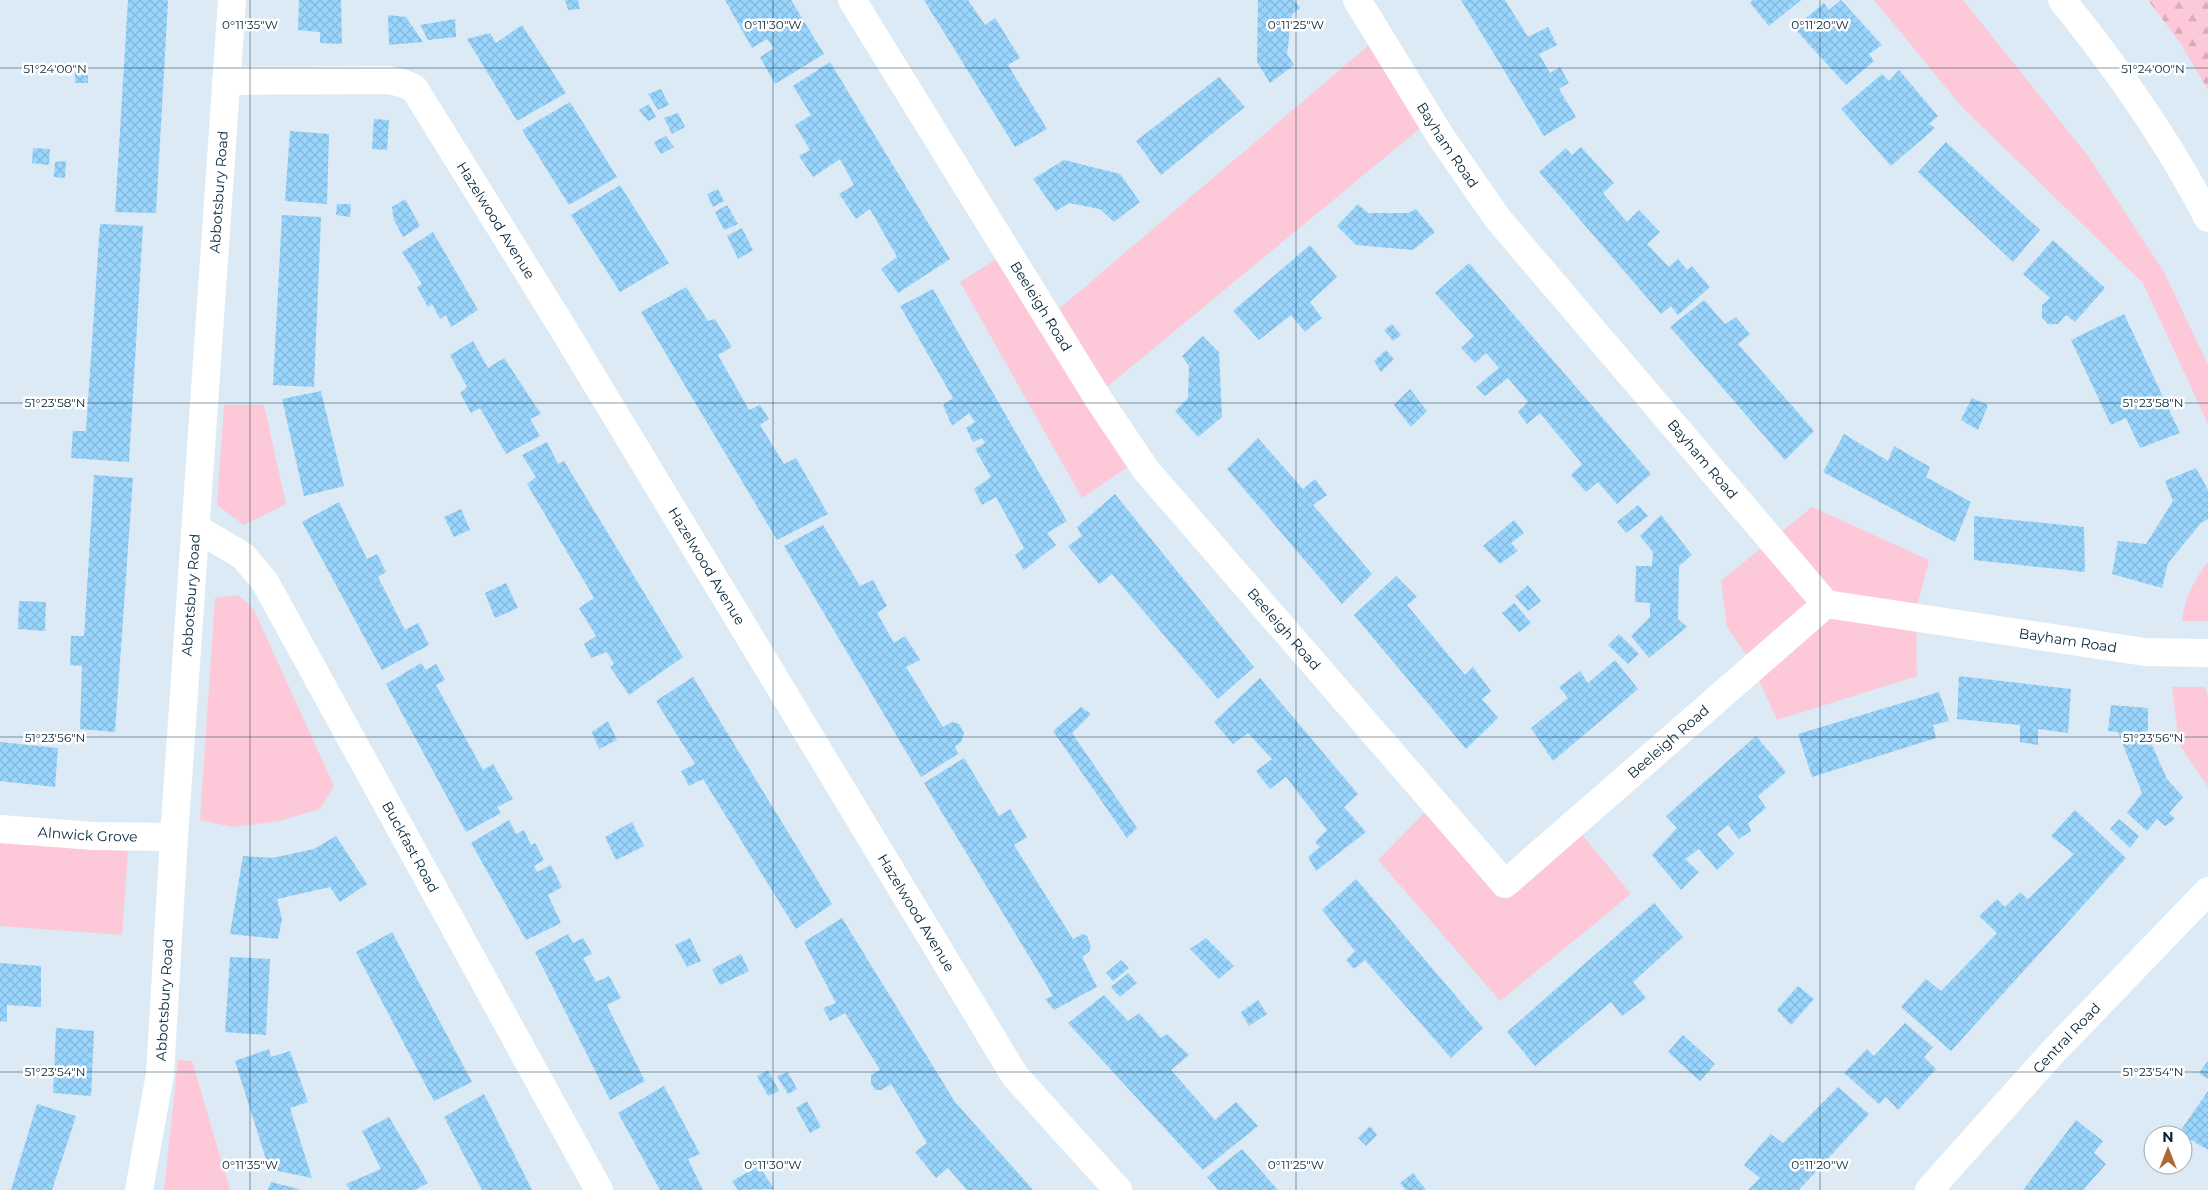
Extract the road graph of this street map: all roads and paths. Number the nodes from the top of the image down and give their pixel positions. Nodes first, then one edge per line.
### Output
1 (232, 0) edge
2 (852, 0) edge
3 (1357, 0) edge
4 (2062, 0) edge
5 (226, 81) junction
6 (2208, 218) edge
7 (196, 528) junction
8 (1826, 604) junction
9 (2208, 653) edge
10 (0, 829) edge
11 (174, 837) junction
12 (2208, 891) edge
13 (139, 1190) edge
14 (599, 1190) edge
15 (1118, 1190) edge
16 (1929, 1190) edge

1 - 5 main road, Abbotsbury Road
2 - 8 main road, Beeleigh Road
3 - 8 main road, Bayham Road
4 - 6 main road
5 - 7 main road, Abbotsbury Road
5 - 15 main road, Hazelwood Avenue
7 - 11 main road, Abbotsbury Road
7 - 14 main road, Buckfast Road
8 - 9 main road, Bayham Road
10 - 11 main road, Alnwick Grove
11 - 13 main road, Abbotsbury Road
12 - 16 main road, Central Road

